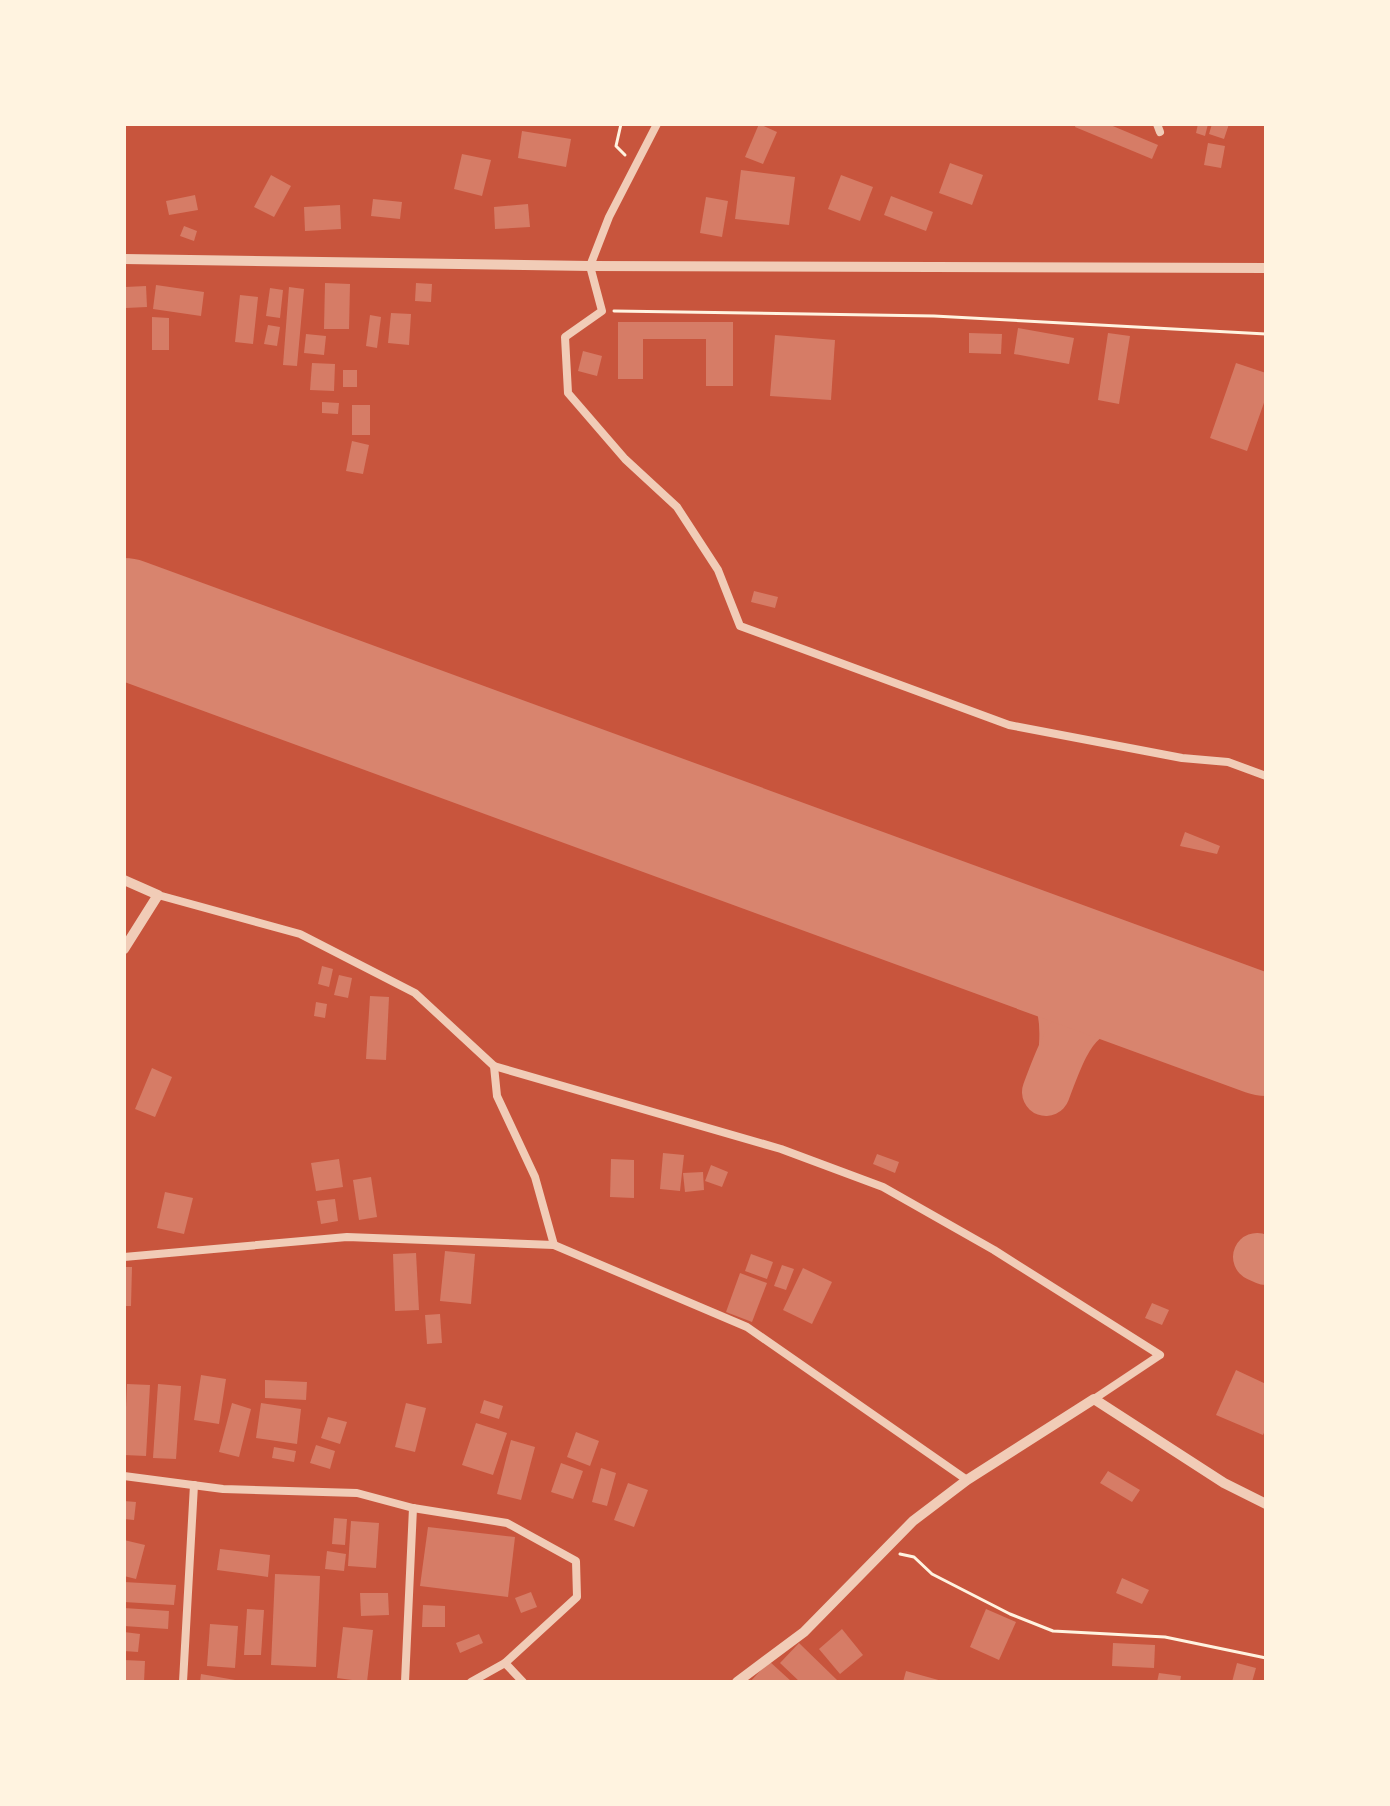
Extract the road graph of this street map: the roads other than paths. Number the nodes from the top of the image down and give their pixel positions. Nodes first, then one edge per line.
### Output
1 (657, 124) edge
2 (124, 259) edge
3 (590, 266) junction
4 (1266, 268) edge
5 (1266, 776) edge
6 (124, 880) edge
7 (158, 895) junction
8 (124, 949) edge
9 (494, 1066) junction
10 (554, 1245) junction
11 (124, 1257) edge
12 (1094, 1399) junction
13 (124, 1476) edge
14 (967, 1480) junction
15 (194, 1485) junction
16 (1266, 1504) edge
17 (413, 1508) junction
18 (505, 1663) junction
19 (183, 1682) edge
20 (405, 1682) edge
21 (471, 1682) edge
22 (523, 1682) edge
23 (737, 1682) edge

1 - 3 street
2 - 3 street
3 - 4 street
3 - 5 street
6 - 7 street
7 - 8 street
7 - 9 street
9 - 10 street
9 - 12 street
10 - 11 street
10 - 14 street
12 - 14 street
12 - 16 street
13 - 15 street
14 - 23 street
15 - 17 street
15 - 19 street
17 - 18 street
17 - 20 street
18 - 21 street
18 - 22 street

